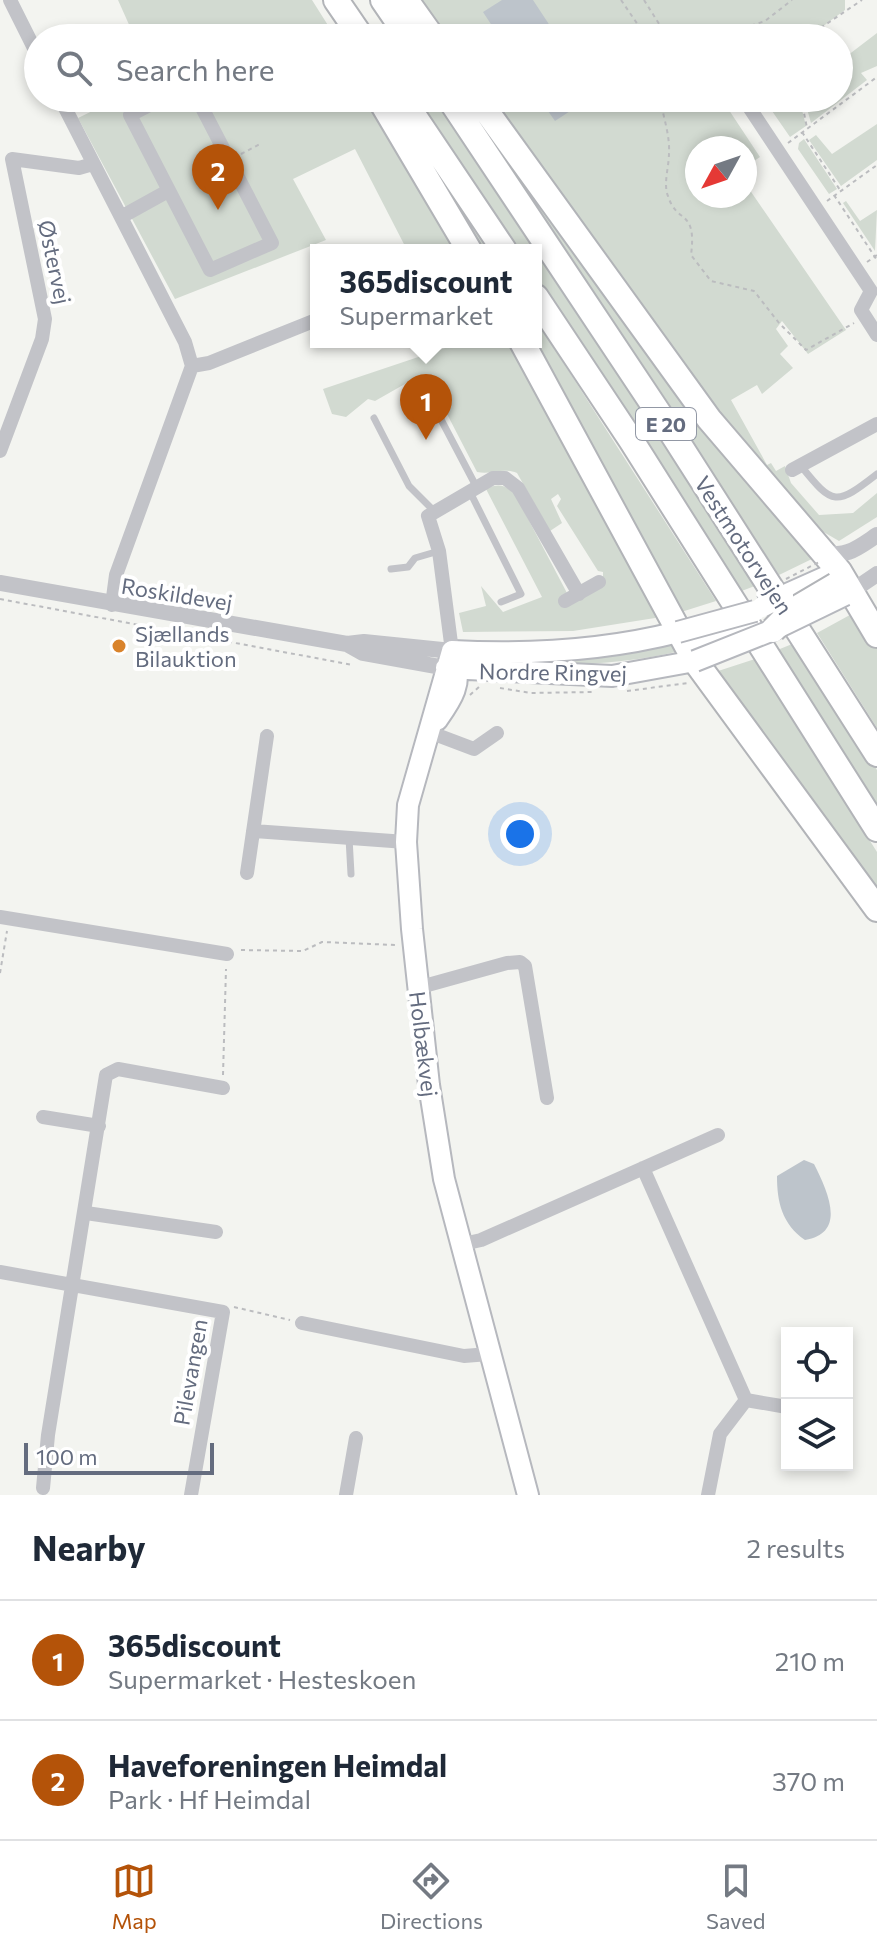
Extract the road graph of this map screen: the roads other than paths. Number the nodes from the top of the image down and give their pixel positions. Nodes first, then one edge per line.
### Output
1 (10, 0) edge
2 (320, 0) edge
3 (336, 0) edge
4 (383, 0) edge
5 (406, 0) edge
6 (335, 24) edge
7 (352, 24) edge
8 (399, 24) edge
9 (423, 24) edge
10 (24, 28) edge
11 (67, 112) edge
12 (136, 112) edge
13 (204, 112) edge
14 (387, 112) edge
15 (411, 112) edge
16 (458, 112) edge
17 (487, 112) edge
18 (752, 112) edge
19 (93, 164) junction
20 (168, 191) junction
21 (121, 217) junction
22 (465, 244) edge
23 (500, 244) edge
24 (542, 306) edge
25 (310, 322) edge
26 (877, 335) edge
27 (525, 348) edge
28 (192, 366) junction
29 (436, 410) dead end
30 (374, 418) dead end
31 (877, 424) edge
32 (0, 451) edge
33 (796, 468) joint
34 (877, 474) edge
35 (473, 490) junction
36 (435, 512) junction
37 (877, 535) edge
38 (877, 546) edge
39 (439, 551) junction
40 (391, 569) dead end
41 (877, 574) edge
42 (836, 576) junction
43 (599, 582) dead end
44 (0, 583) edge
45 (579, 594) junction
46 (565, 601) dead end
47 (501, 602) dead end
48 (112, 605) junction
49 (755, 611) junction
50 (773, 630) joint
51 (678, 632) junction
52 (877, 635) edge
53 (694, 658) junction
54 (457, 673) junction
55 (429, 732) junction
56 (497, 733) dead end
57 (267, 736) dead end
58 (877, 754) edge
59 (877, 829) edge
60 (253, 831) junction
61 (349, 838) junction
62 (406, 842) junction
63 (247, 873) dead end
64 (351, 874) dead end
65 (877, 909) edge
66 (4, 918) edge
67 (227, 954) road end
68 (417, 988) junction
69 (223, 1088) road end
70 (547, 1098) dead end
71 (43, 1117) dead end
72 (99, 1126) junction
73 (718, 1135) dead end
74 (643, 1168) junction
75 (86, 1213) junction
76 (216, 1232) dead end
77 (459, 1245) junction
78 (0, 1272) edge
79 (74, 1286) junction
80 (302, 1323) road end
81 (489, 1354) junction
82 (746, 1400) junction
83 (781, 1406) edge
84 (356, 1438) dead end
85 (43, 1488) dead end
86 (191, 1495) edge
87 (346, 1495) edge
88 (528, 1495) edge
89 (708, 1495) edge

1 - 10 street
2 - 6 highway
3 - 7 highway
4 - 8 highway
5 - 9 highway
11 - 19 street
12 - 20 street
13 - 20 street
14 - 22 highway
15 - 23 highway
16 - 58 highway, Vestmotorvejen / E 20
17 - 42 highway
18 - 26 street
19 - 21 street
19 - 32 street, Østervej
20 - 21 street
21 - 28 street
24 - 59 highway, Vestmotorvejen / E 20
25 - 28 street
27 - 51 highway
28 - 48 street
29 - 35 lane
30 - 36 lane
31 - 33 street
33 - 34 lane
35 - 36 street
35 - 45 street
35 - 47 lane
36 - 39 street
37 - 42 street
38 - 42 street, Nordre Ringvej
39 - 40 lane
39 - 54 street
41 - 42 street, Nordre Ringvej
42 - 49 main road, Nordre Ringvej, bridge
42 - 50 highway, bridge
42 - 52 highway
43 - 45 street
44 - 48 street, Roskildevej
45 - 46 street
48 - 54 street, Roskildevej
49 - 51 main road, Nordre Ringvej, bridge
49 - 53 main road
50 - 53 main road, Nordre Ringvej, bridge
51 - 53 highway
51 - 54 main road, Nordre Ringvej
53 - 54 main road, Nordre Ringvej
53 - 65 highway
54 - 55 main road, Holbækvej
55 - 56 street
55 - 62 main road, Holbækvej
57 - 60 street
60 - 61 street
60 - 63 street
61 - 62 street
61 - 64 lane
62 - 68 main road, Holbækvej
66 - 67 street
68 - 70 street
68 - 77 main road, Holbækvej
69 - 72 street
71 - 72 street
72 - 75 street
73 - 74 street
74 - 77 street
74 - 82 street
75 - 76 street
75 - 79 street
77 - 81 main road, Holbækvej
78 - 79 street, Pilevangen
79 - 85 street
79 - 86 street, Pilevangen
80 - 81 street
81 - 88 main road, Holbækvej
82 - 83 street
82 - 89 street
84 - 87 street

